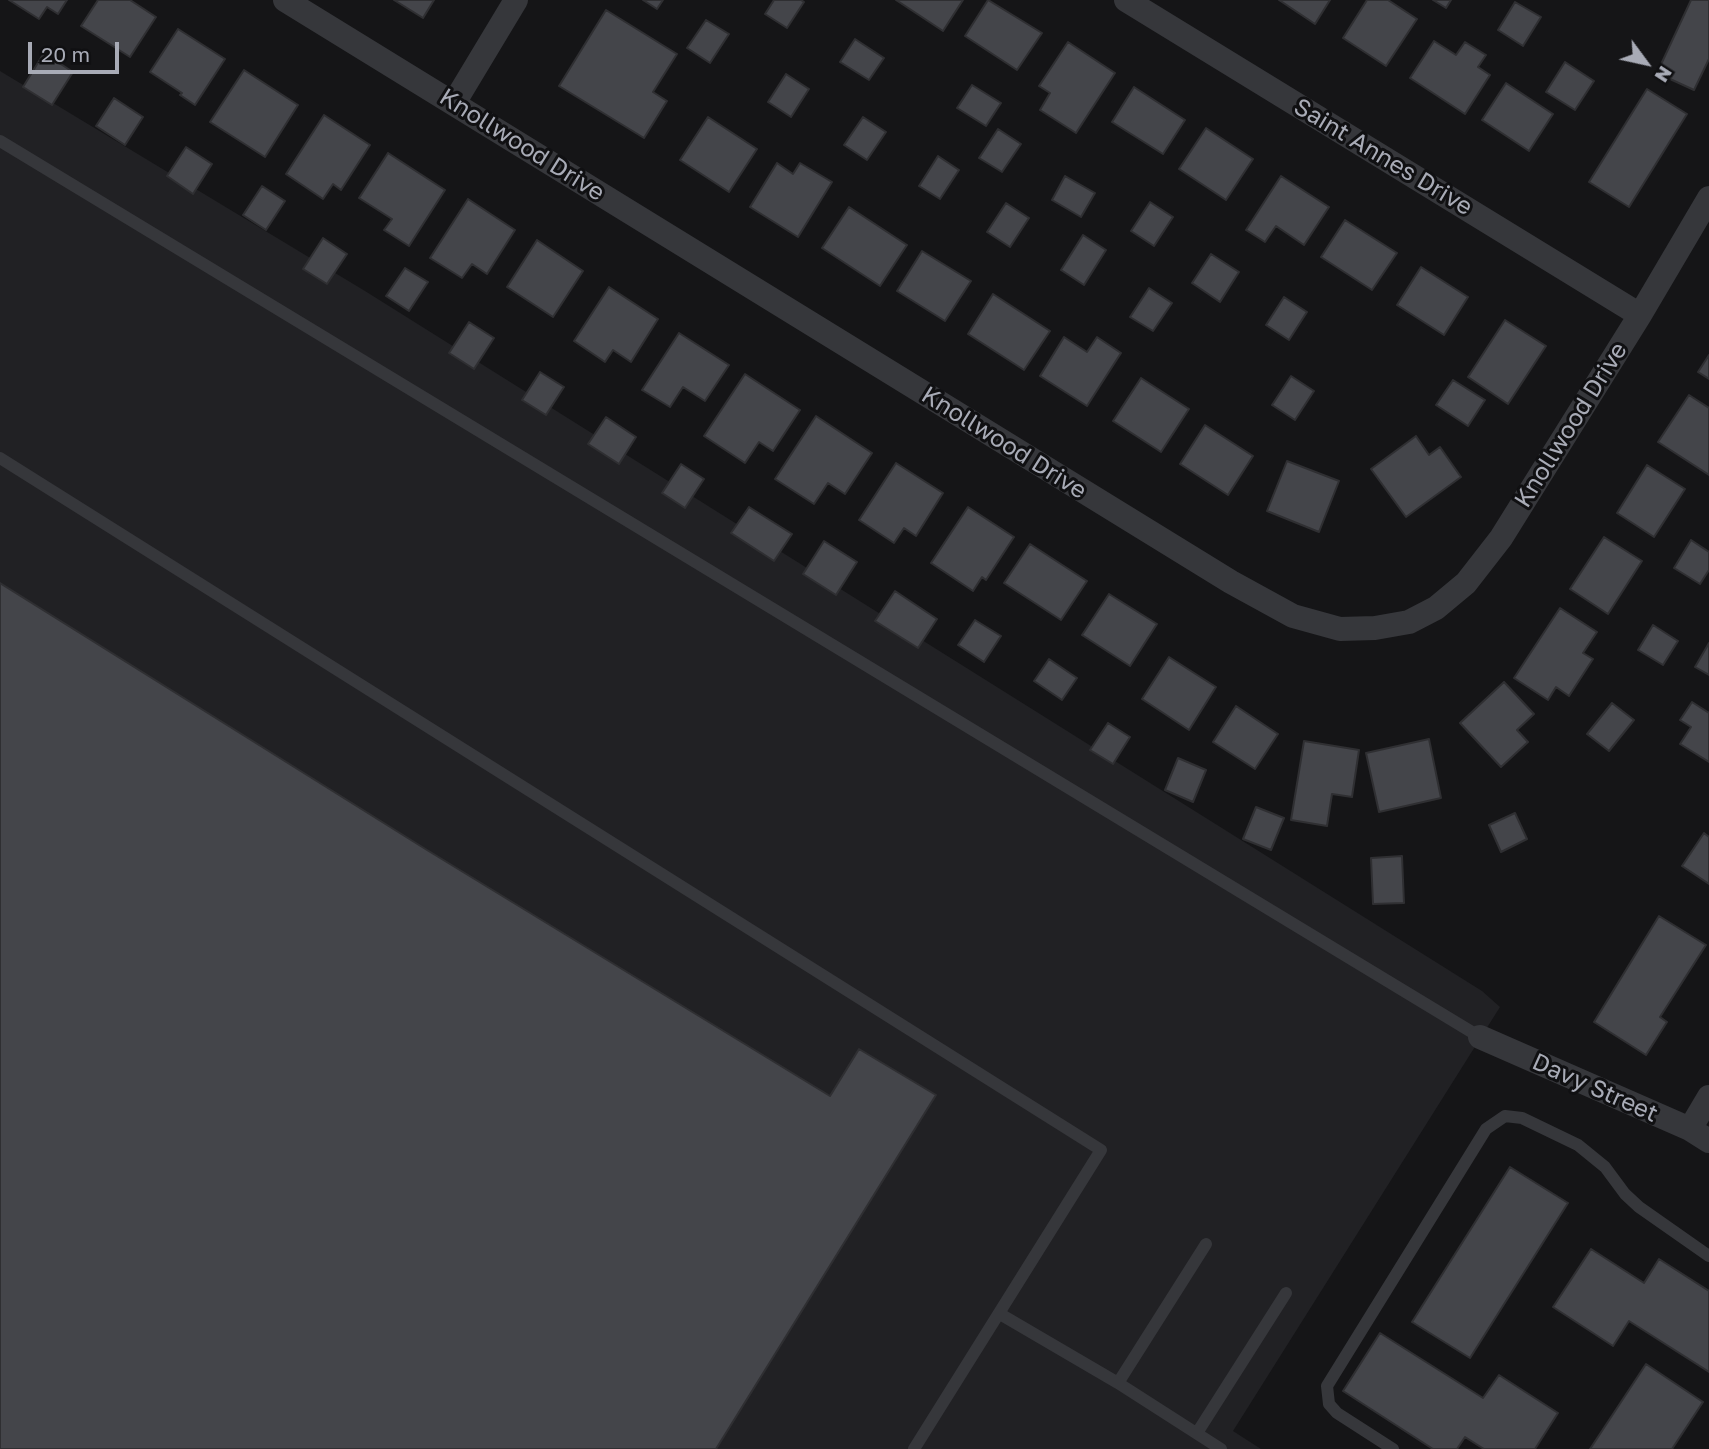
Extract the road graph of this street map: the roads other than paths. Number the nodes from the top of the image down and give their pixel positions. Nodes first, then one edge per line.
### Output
1 (285, 0) edge
2 (516, 0) edge
3 (1126, 0) edge
4 (454, 103) junction
5 (0, 141) edge
6 (1709, 198) edge
7 (1640, 315) junction
8 (0, 458) edge
9 (1480, 1037) joint
10 (1709, 1097) edge
11 (1699, 1135) edge
12 (1206, 1244) dead end
13 (1709, 1256) edge
14 (1286, 1293) dead end
15 (1000, 1314) junction
16 (1118, 1383) junction
17 (1197, 1433) junction
18 (914, 1449) edge
19 (1221, 1449) edge
20 (1393, 1449) edge

1 - 4 street, Knollwood Drive
2 - 4 street
3 - 7 street, Saint Annes Drive
4 - 7 street, Knollwood Drive
5 - 9 lane
6 - 7 street, Knollwood Drive
8 - 15 lane
9 - 11 street, Davy Street
10 - 11 street
12 - 16 lane
13 - 20 lane
14 - 17 lane
15 - 16 lane
15 - 18 lane
16 - 17 lane
17 - 19 lane

